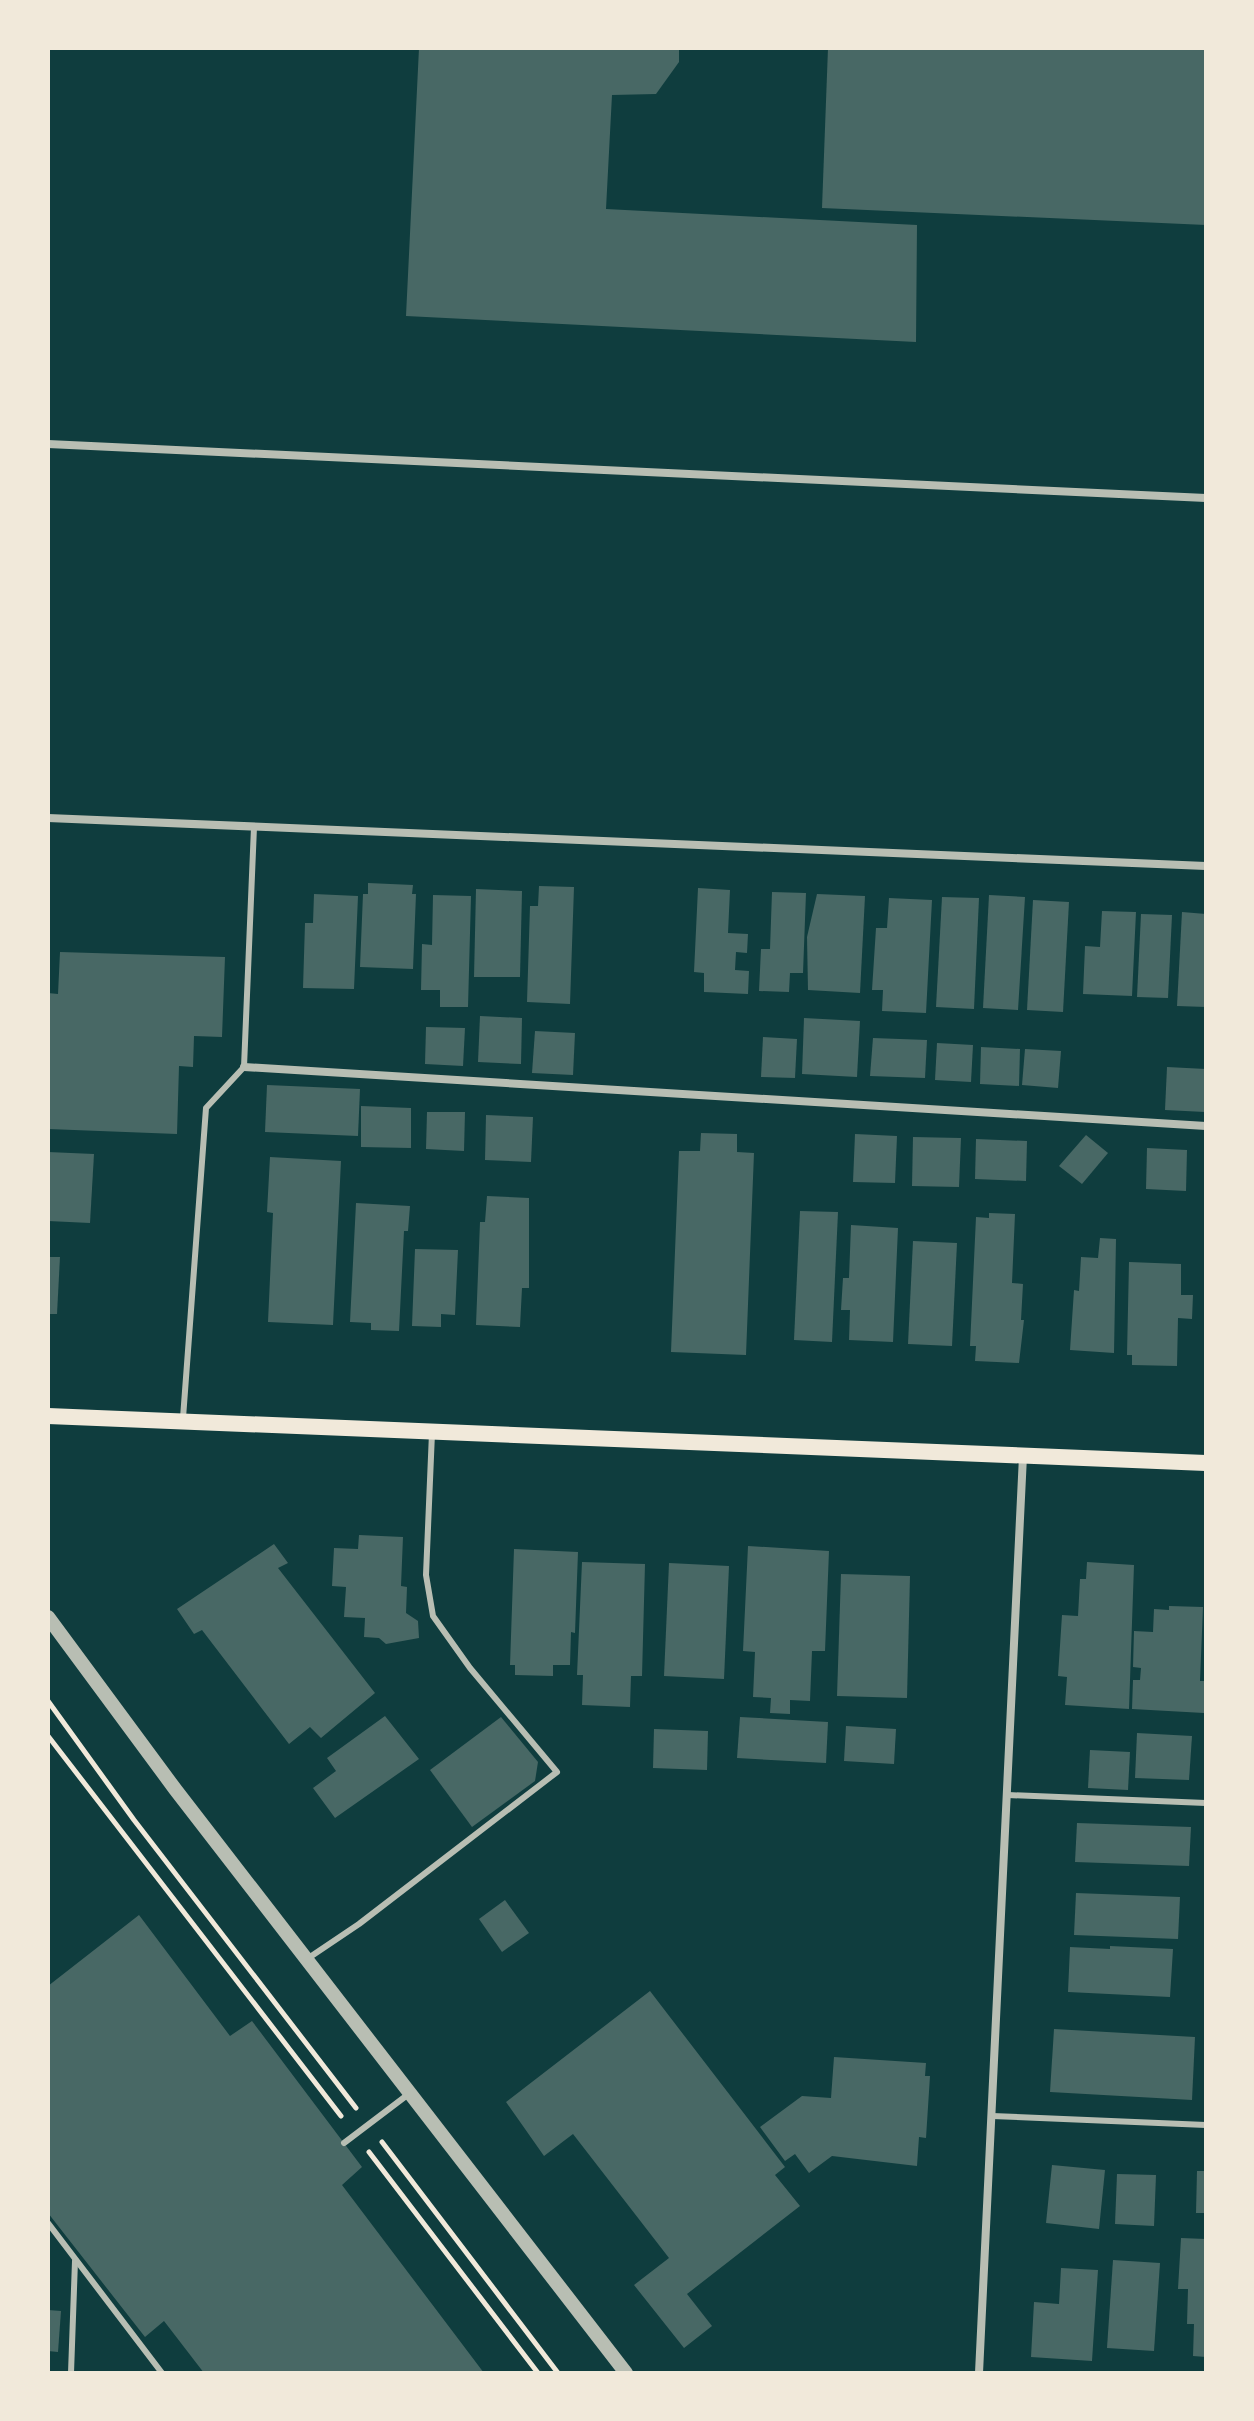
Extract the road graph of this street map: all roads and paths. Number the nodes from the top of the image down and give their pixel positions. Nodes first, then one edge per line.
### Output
1 (48, 444) edge
2 (1206, 498) edge
3 (48, 818) edge
4 (254, 827) junction
5 (1206, 866) edge
6 (244, 1067) junction
7 (1206, 1126) edge
8 (48, 1416) edge
9 (183, 1422) junction
10 (432, 1433) junction
11 (1023, 1456) junction
12 (1206, 1463) edge
13 (48, 1617) edge
14 (48, 1701) edge
15 (48, 1736) edge
16 (1008, 1795) junction
17 (1206, 1803) edge
18 (307, 1959) junction
19 (410, 2093) junction
20 (992, 2116) junction
21 (369, 2125) junction
22 (1206, 2125) edge
23 (355, 2134) junction
24 (344, 2143) dead end
25 (48, 2223) edge
26 (75, 2259) junction
27 (71, 2373) edge
28 (162, 2373) edge
29 (538, 2373) edge
30 (558, 2373) edge
31 (626, 2373) edge
32 (979, 2373) edge

1 - 2 street
3 - 4 street
4 - 5 street
4 - 6 lane
6 - 7 street
6 - 9 lane
8 - 9 main road
9 - 10 main road
10 - 11 main road
10 - 18 lane
11 - 12 main road
11 - 16 street
13 - 18 street
14 - 21 path
15 - 23 path
16 - 17 lane
16 - 20 street
18 - 19 street
19 - 21 lane
19 - 31 street
20 - 22 lane
20 - 32 street
21 - 23 lane
21 - 30 path
23 - 24 lane
23 - 29 path
25 - 26 lane
26 - 27 lane
26 - 28 lane

